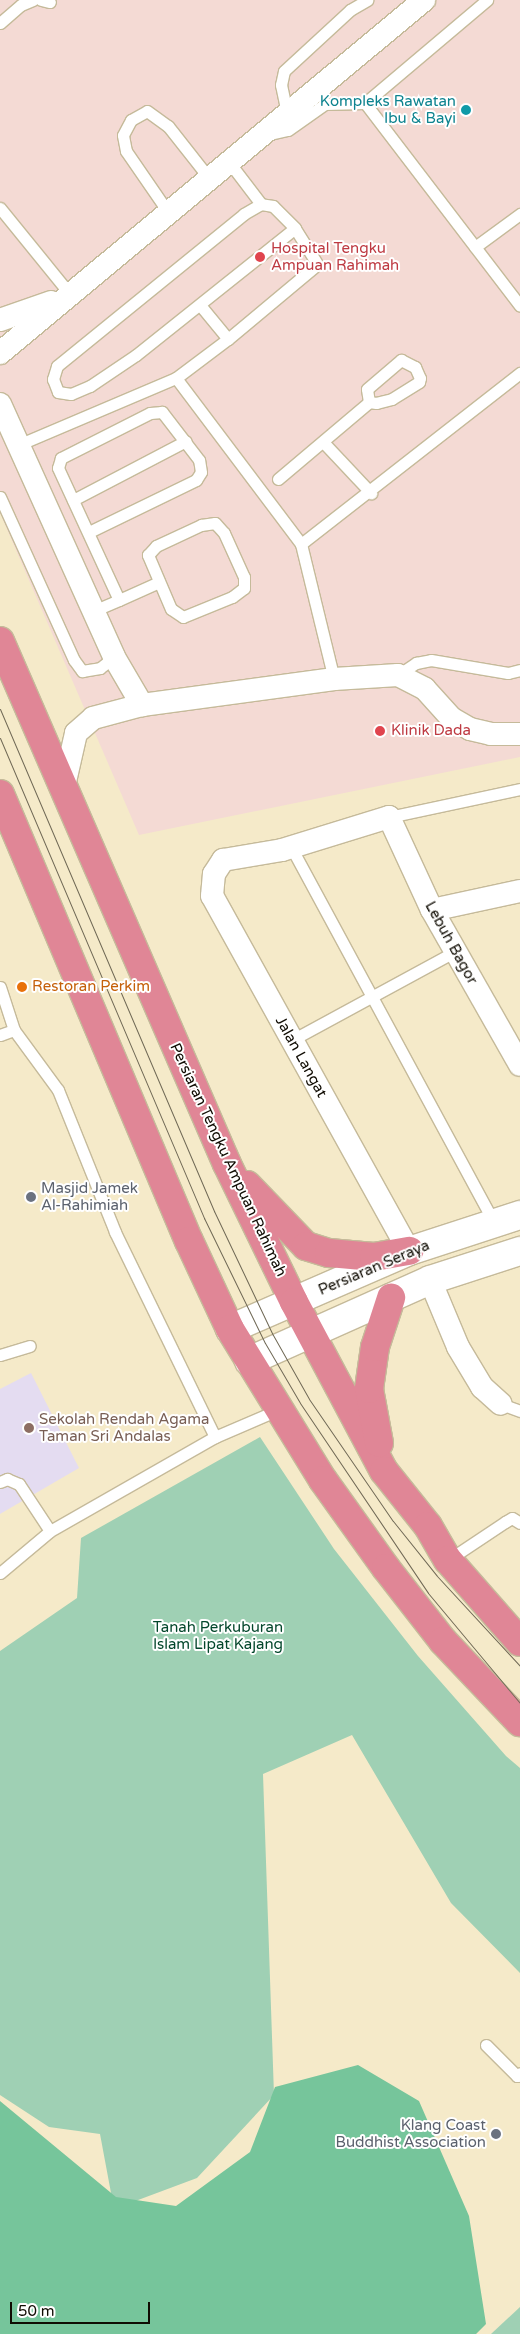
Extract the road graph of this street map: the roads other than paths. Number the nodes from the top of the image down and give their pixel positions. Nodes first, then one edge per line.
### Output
1 (33, 0) edge
2 (367, 0) edge
3 (424, 0) edge
4 (488, 0) edge
5 (0, 23) edge
6 (365, 103) junction
7 (288, 113) junction
8 (261, 136) junction
9 (229, 162) junction
10 (209, 178) junction
11 (261, 204) junction
12 (0, 208) edge
13 (168, 212) junction
14 (520, 214) edge
15 (295, 228) junction
16 (475, 247) junction
17 (70, 294) junction
18 (200, 305) junction
19 (520, 306) edge
20 (0, 320) edge
21 (228, 339) junction
22 (0, 353) edge
23 (520, 365) edge
24 (517, 375) edge
25 (176, 378) junction
26 (369, 402) junction
27 (0, 404) edge
28 (186, 441) junction
29 (324, 443) junction
30 (18, 446) junction
31 (278, 479) dead end
32 (370, 492) junction
33 (0, 497) edge
34 (74, 500) junction
35 (89, 532) junction
36 (301, 544) junction
37 (159, 582) junction
38 (119, 600) junction
39 (93, 611) junction
40 (0, 641) edge
41 (114, 657) junction
42 (520, 670) edge
43 (398, 675) junction
44 (334, 679) junction
45 (142, 705) junction
46 (520, 734) edge
47 (64, 786) junction
48 (520, 789) edge
49 (0, 794) edge
50 (389, 817) junction
51 (291, 847) junction
52 (520, 891) edge
53 (432, 910) junction
54 (456, 951) junction
55 (0, 987) edge
56 (372, 997) junction
57 (14, 1030) junction
58 (0, 1035) edge
59 (292, 1040) junction
60 (520, 1065) edge
61 (227, 1164) junction
62 (520, 1215) edge
63 (494, 1223) junction
64 (409, 1251) junction
65 (519, 1254) edge
66 (430, 1280) junction
67 (391, 1298) junction
68 (294, 1302) junction
69 (230, 1329) junction
70 (313, 1335) junction
71 (30, 1346) dead end
72 (0, 1355) edge
73 (249, 1360) junction
74 (511, 1408) edge
75 (280, 1409) junction
76 (214, 1436) junction
77 (384, 1471) junction
78 (0, 1482) edge
79 (520, 1509) edge
80 (516, 1521) edge
81 (50, 1531) junction
82 (448, 1560) junction
83 (0, 1573) edge
84 (520, 1642) edge
85 (520, 1722) edge
86 (486, 2044) dead end
87 (520, 2074) edge

1 - 5 lane
2 - 7 lane
3 - 7 street
4 - 6 lane
6 - 8 lane
6 - 16 lane
7 - 8 street
8 - 9 street
9 - 10 street
9 - 11 lane
10 - 13 street
10 - 13 lane
11 - 15 lane
11 - 18 lane
12 - 17 lane
13 - 17 street
14 - 16 lane
15 - 18 lane
15 - 21 lane
16 - 19 lane
17 - 20 street
17 - 22 street
18 - 21 lane
21 - 25 lane
23 - 24 lane
24 - 32 lane
25 - 30 lane
25 - 36 lane
26 - 26 lane
26 - 29 lane
27 - 30 street
28 - 34 lane
28 - 34 lane
28 - 35 lane
29 - 31 lane
29 - 32 lane
30 - 39 street
32 - 36 lane
33 - 41 lane
34 - 35 lane
35 - 38 lane
36 - 44 lane
37 - 37 lane
37 - 38 lane
38 - 39 lane
39 - 41 street
40 - 47 highway, Persiaran Tengku Ampuan Rahimah
41 - 45 street
42 - 43 lane
43 - 44 street
43 - 46 street
44 - 45 street
45 - 47 street
47 - 61 highway, Persiaran Tengku Ampuan Rahimah
48 - 50 lane
49 - 69 highway
50 - 51 street
50 - 53 street, Lebuh Bagor
51 - 56 lane
51 - 59 street, Jalan Langat
52 - 53 street
53 - 54 street, Lebuh Bagor
54 - 56 lane
54 - 60 street, Lebuh Bagor
55 - 57 lane
56 - 59 lane
56 - 63 lane
57 - 58 lane
57 - 76 lane
59 - 64 street, Jalan Langat
61 - 64 highway
61 - 68 highway, Persiaran Tengku Ampuan Rahimah
62 - 63 main road, Persiaran Seraya
63 - 64 main road, Persiaran Seraya
64 - 68 main road, Persiaran Seraya
65 - 66 main road
66 - 67 main road
66 - 74 street
67 - 70 main road
67 - 77 highway
68 - 69 main road, Persiaran Seraya
68 - 70 highway, Persiaran Tengku Ampuan Rahimah
69 - 73 highway
70 - 73 main road
70 - 77 highway, Persiaran Tengku Ampuan Rahimah
71 - 72 lane
73 - 75 highway
75 - 76 lane
75 - 85 highway
76 - 81 lane
77 - 82 highway, Persiaran Tengku Ampuan Rahimah
78 - 81 lane
79 - 80 lane
80 - 82 lane
81 - 83 lane
82 - 84 highway, Persiaran Tengku Ampuan Rahimah
86 - 87 lane

